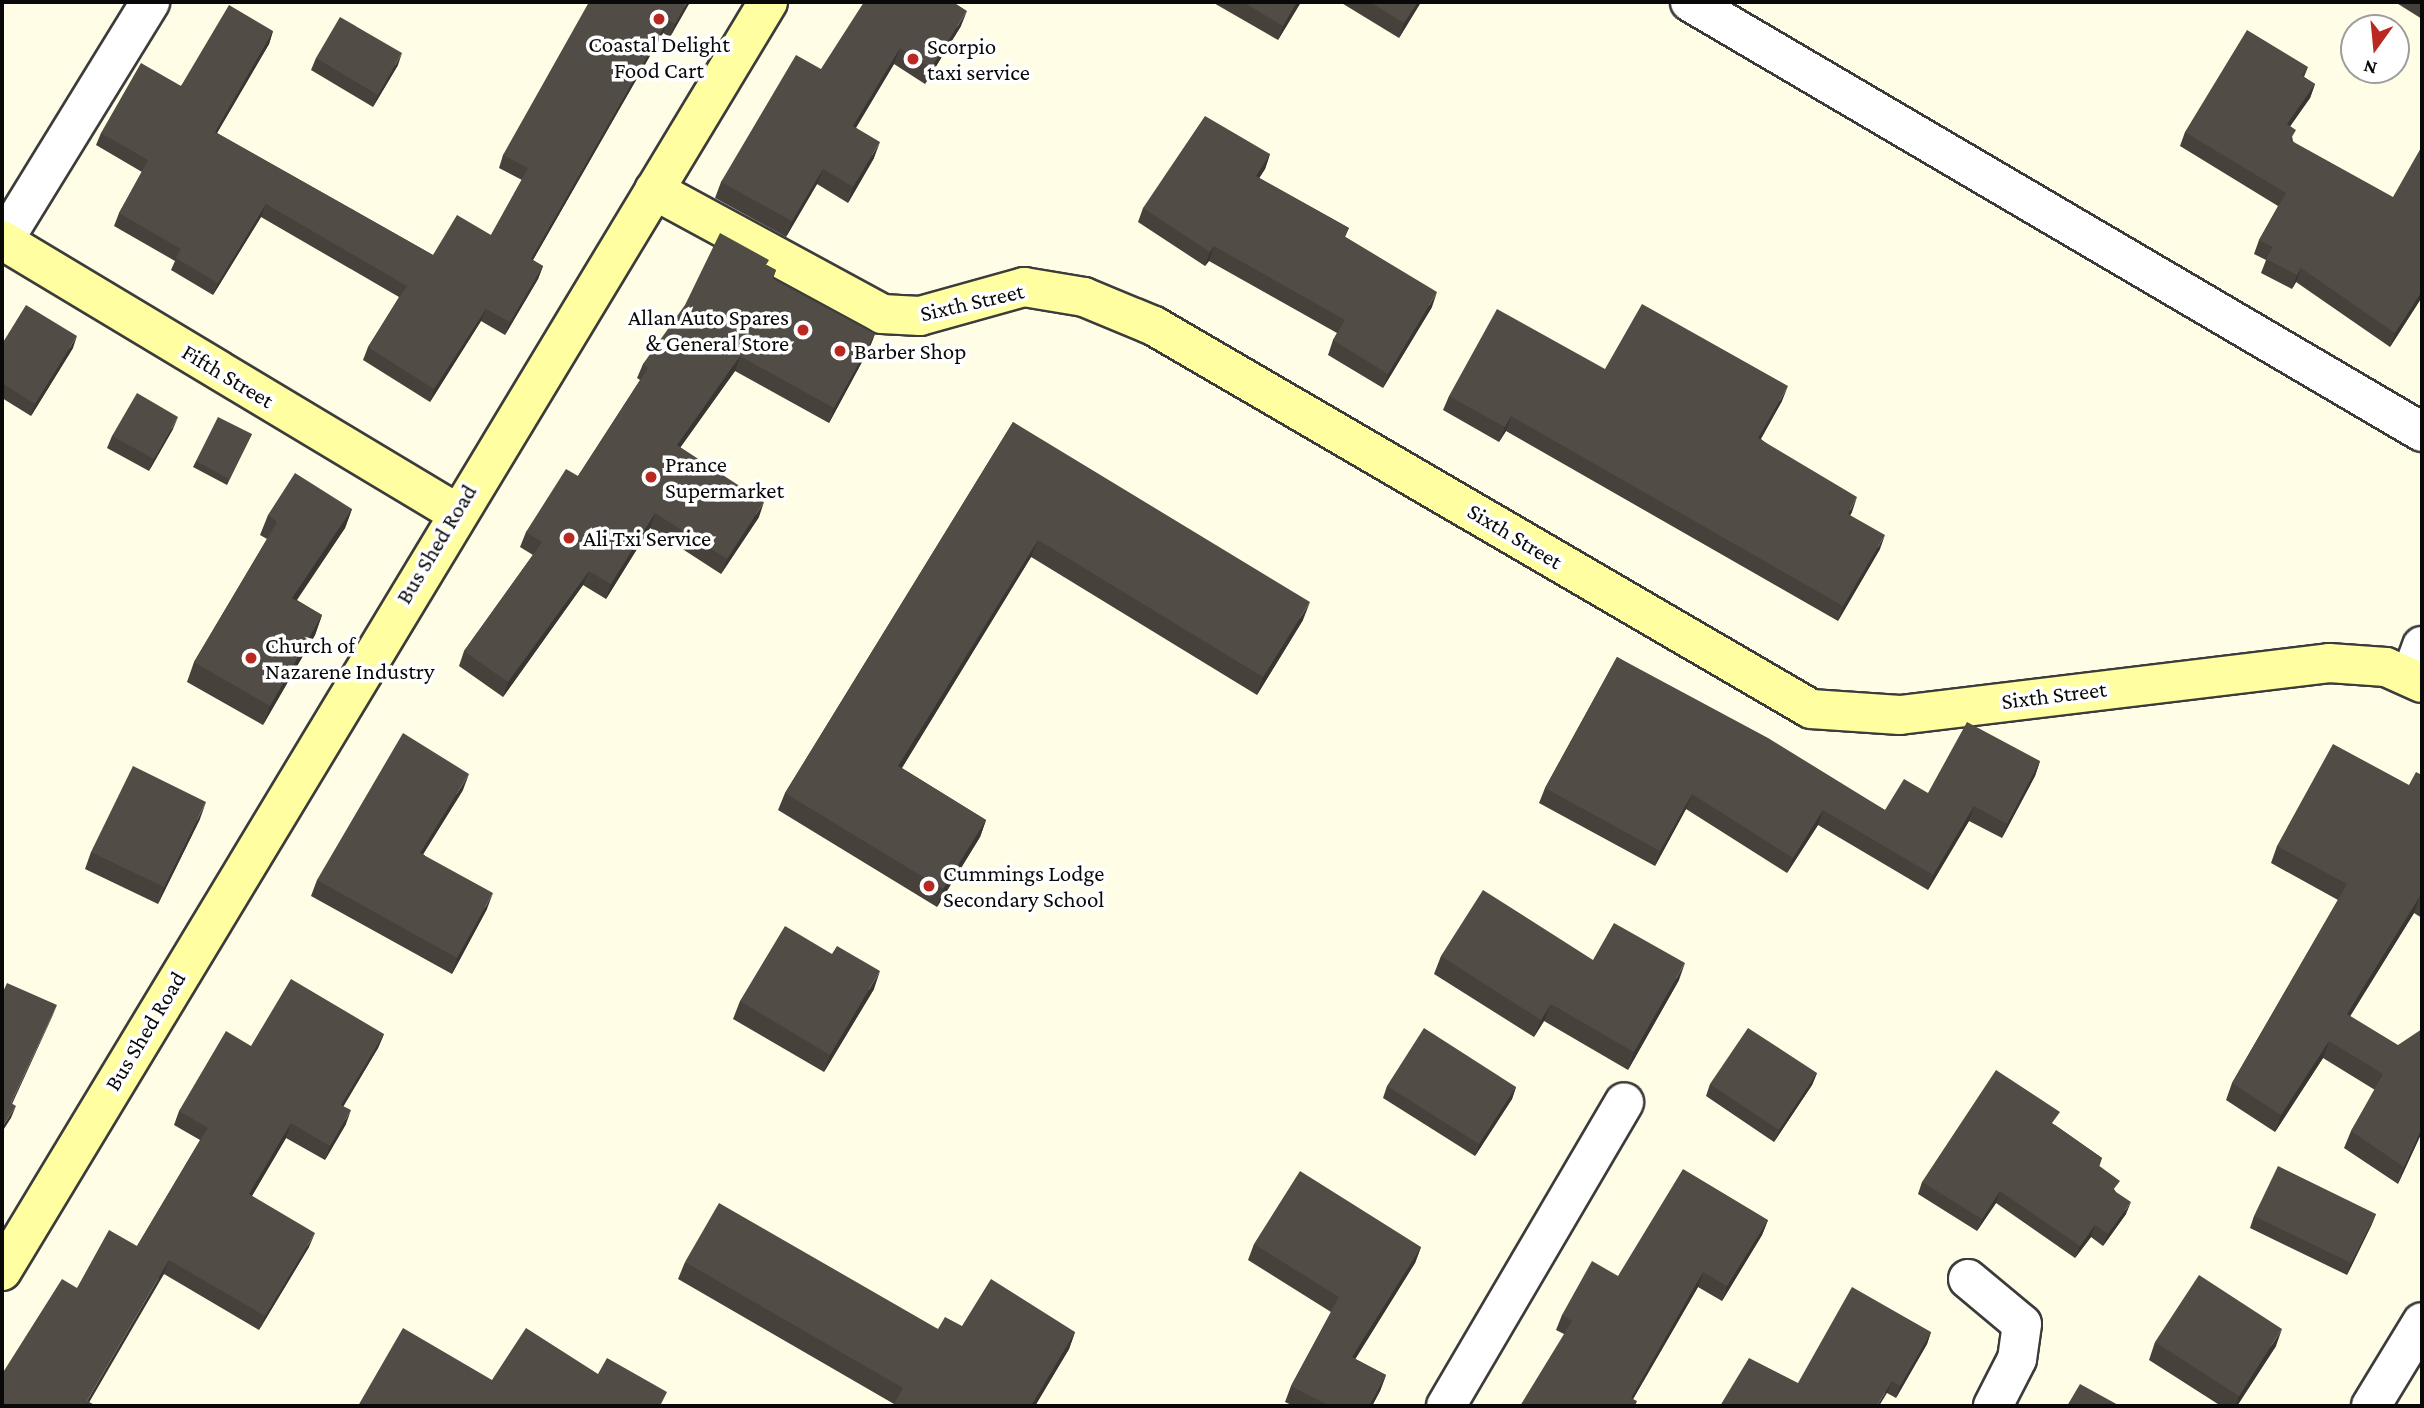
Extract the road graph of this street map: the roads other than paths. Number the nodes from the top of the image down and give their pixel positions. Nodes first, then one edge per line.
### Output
1 (150, 2) edge
2 (768, 2) edge
3 (1690, 2) edge
4 (654, 190) junction
5 (2, 241) edge
6 (2422, 432) edge
7 (455, 512) junction
8 (2418, 668) edge
9 (1624, 1102) dead end
10 (2, 1271) edge
11 (1968, 1279) dead end
12 (2422, 1322) edge
13 (1446, 1406) edge
14 (1993, 1406) edge
15 (2371, 1406) edge

1 - 5 street
2 - 4 street, Bus Shed Road
3 - 6 street
4 - 7 street, Bus Shed Road
4 - 8 street, Sixth Street
5 - 7 street, Fifth Street
7 - 10 street, Bus Shed Road
9 - 13 street
11 - 14 street
12 - 15 street

